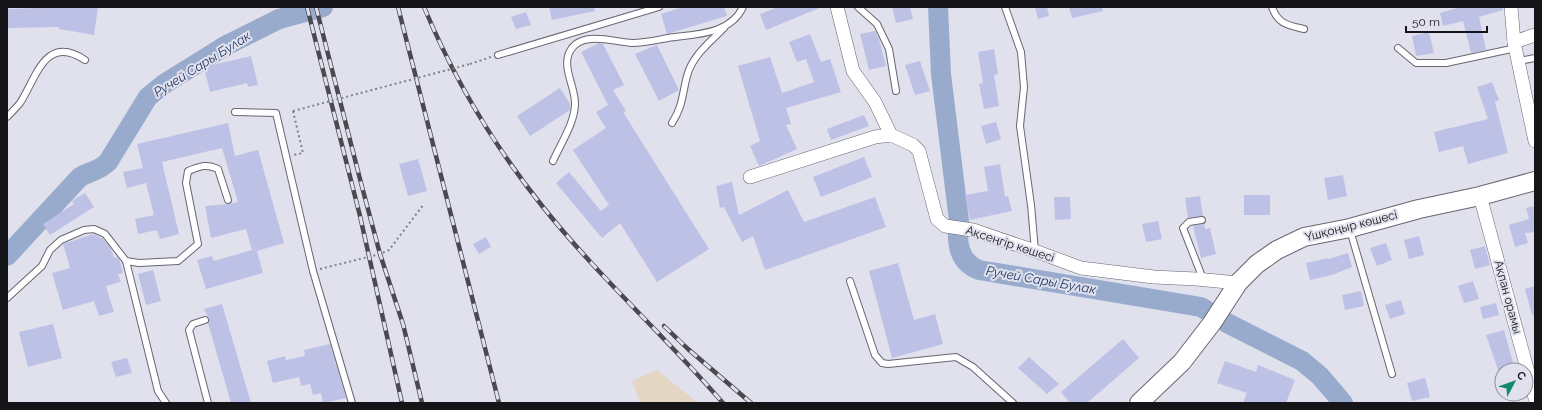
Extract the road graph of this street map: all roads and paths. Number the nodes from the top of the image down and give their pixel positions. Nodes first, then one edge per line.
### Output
1 (659, 7) edge
2 (743, 7) edge
3 (837, 7) edge
4 (858, 7) edge
5 (1005, 7) edge
6 (1272, 7) edge
7 (1511, 7) edge
8 (725, 26) junction
9 (1304, 29) dead end
10 (1535, 36) edge
11 (1515, 45) junction
12 (1398, 48) dead end
13 (498, 55) joint
14 (1535, 58) edge
15 (85, 60) dead end
16 (1519, 62) junction
17 (896, 91) dead end
18 (235, 112) dead end
19 (7, 117) edge
20 (672, 123) dead end
21 (891, 135) junction
22 (1535, 141) edge
23 (286, 157) junction
24 (553, 161) dead end
25 (750, 177) dead end
26 (1535, 181) edge
27 (1480, 196) junction
28 (228, 200) dead end
29 (424, 204) dead end
30 (1202, 220) dead end
31 (1350, 228) junction
32 (1035, 251) junction
33 (126, 261) junction
34 (313, 271) junction
35 (1203, 279) junction
36 (850, 281) dead end
37 (1238, 283) junction
38 (7, 298) edge
39 (205, 320) dead end
40 (1392, 374) dead end
41 (1535, 398) edge
42 (166, 403) edge
43 (208, 403) edge
44 (352, 403) edge
45 (1013, 403) edge
46 (1139, 403) edge

1 - 13 lane
2 - 8 lane
3 - 21 street
4 - 17 lane
5 - 32 lane
6 - 9 lane
7 - 11 street
8 - 20 lane
8 - 24 lane
10 - 11 street
11 - 12 lane
11 - 16 street
13 - 23 path, bridge
14 - 16 lane
15 - 19 lane
16 - 22 street
18 - 23 lane
21 - 25 street
21 - 32 street, Ақсеңгір көшесі
23 - 34 lane
26 - 27 main road, Үшқоңыр көшесі
27 - 31 main road, Үшқоңыр көшесі
27 - 41 street, Ақпан орамы
28 - 33 lane
29 - 34 path
30 - 35 lane
31 - 37 main road, Үшқоңыр көшесі
31 - 40 lane
32 - 35 street, Ақсеңгір көшесі
33 - 38 lane
33 - 42 lane
34 - 44 lane
35 - 37 street, Ақсеңгір көшесі
36 - 45 lane
37 - 46 main road, Үшқоңыр көшесі
39 - 43 lane

